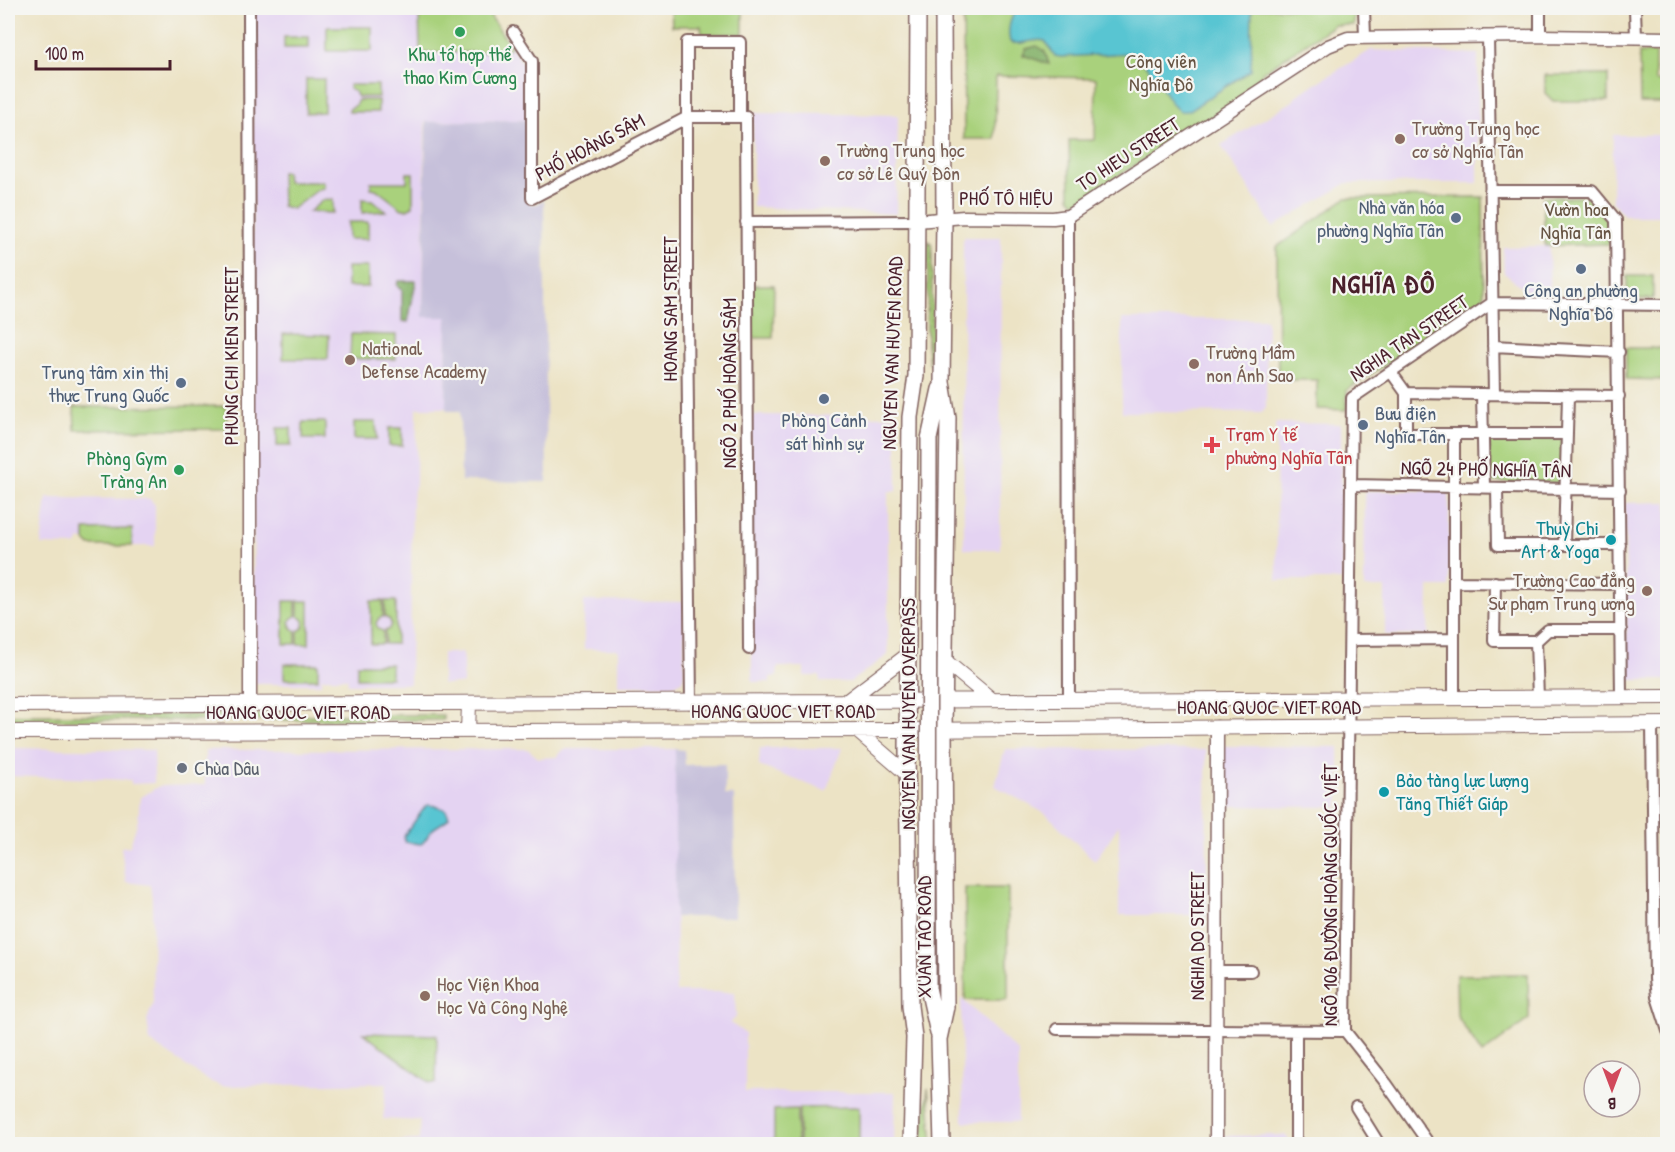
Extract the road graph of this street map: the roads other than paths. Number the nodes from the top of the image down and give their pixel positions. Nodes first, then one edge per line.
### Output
1 (249, 8) edge
2 (918, 8) edge
3 (943, 8) edge
4 (1364, 8) edge
5 (1540, 8) edge
6 (1635, 8) edge
7 (513, 32) dead end
8 (1488, 36) junction
9 (1540, 36) junction
10 (1365, 37) junction
11 (1636, 38) junction
12 (1668, 38) edge
13 (688, 117) junction
14 (743, 117) junction
15 (1490, 191) junction
16 (1068, 216) junction
17 (944, 219) junction
18 (917, 221) junction
19 (746, 222) junction
20 (1492, 303) junction
21 (1619, 304) junction
22 (1668, 305) edge
23 (250, 343) joint
24 (1493, 346) junction
25 (1619, 352) junction
26 (1391, 372) junction
27 (942, 382) junction
28 (916, 384) junction
29 (1406, 393) junction
30 (1488, 394) junction
31 (1568, 395) junction
32 (1619, 396) junction
33 (1454, 434) junction
34 (1483, 434) junction
35 (1566, 434) junction
36 (929, 439) junction
37 (1352, 485) junction
38 (1454, 487) junction
39 (1484, 488) junction
40 (1497, 488) junction
41 (1565, 489) junction
42 (1620, 490) junction
43 (1564, 545) junction
44 (1620, 545) junction
45 (1454, 582) junction
46 (1495, 582) junction
47 (1621, 584) junction
48 (909, 626) junction
49 (945, 628) junction
50 (1621, 630) junction
51 (1454, 639) junction
52 (1350, 640) junction
53 (1536, 640) junction
54 (749, 649) dead end
55 (909, 654) junction
56 (945, 661) junction
57 (1668, 697) edge
58 (1538, 698) junction
59 (1622, 698) junction
60 (1349, 699) junction
61 (1454, 699) junction
62 (944, 700) junction
63 (992, 700) junction
64 (1069, 700) junction
65 (847, 701) junction
66 (908, 701) junction
67 (691, 702) junction
68 (469, 704) junction
69 (8, 705) edge
70 (250, 705) junction
71 (1652, 724) junction
72 (1668, 724) edge
73 (1348, 726) junction
74 (1217, 727) junction
75 (944, 729) junction
76 (856, 730) junction
77 (907, 730) junction
78 (468, 731) junction
79 (8, 732) edge
80 (907, 774) junction
81 (909, 802) junction
82 (944, 805) junction
83 (1217, 971) junction
84 (1251, 971) dead end
85 (928, 988) junction
86 (1058, 1029) dead end
87 (1216, 1030) junction
88 (1296, 1031) junction
89 (1345, 1031) junction
90 (1668, 1031) edge
91 (914, 1037) junction
92 (939, 1039) junction
93 (1356, 1107) dead end
94 (911, 1144) edge
95 (942, 1144) edge
96 (1216, 1144) edge
97 (1296, 1144) edge
98 (1379, 1144) edge
99 (1429, 1144) edge

1 - 23 street, PHUNG CHI KIEN STREET
2 - 18 main road, NGUYEN VAN HUYEN ROAD
3 - 17 main road
4 - 10 street
5 - 9 street
6 - 11 street
7 - 13 street, PHỐ HOÀNG SÂM
8 - 9 street, TO HIEU STREET
8 - 10 street, TO HIEU STREET
8 - 15 street
9 - 11 street, TO HIEU STREET
10 - 16 street, TO HIEU STREET
11 - 12 street, TO HIEU STREET
13 - 14 street
13 - 14 street, HOANG SAM STREET
13 - 67 street, HOANG SAM STREET
14 - 19 street, NGÕ 2 PHỐ HOÀNG SÂM
15 - 20 street
15 - 21 street
16 - 17 street, PHỐ TÔ HIỆU
16 - 64 street, TO HIEU STREET
17 - 18 street, PHỐ TÔ HIỆU
17 - 27 main road
18 - 19 street
18 - 28 main road, NGUYEN VAN HUYEN ROAD
19 - 54 street, NGÕ 2 PHỐ HOÀNG SÂM
20 - 21 street, NGHIA TAN STREET
20 - 24 street
20 - 26 street, NGHIA TAN STREET
21 - 22 street, NGHIA TAN STREET
21 - 25 street
23 - 70 street, PHUNG CHI KIEN STREET
24 - 25 street
24 - 30 street
25 - 32 street
26 - 29 street
26 - 37 street, NGHIA TAN STREET
27 - 36 main road
27 - 49 main road
28 - 36 main road
28 - 48 main road, NGUYEN VAN HUYEN ROAD
29 - 30 street
29 - 33 street
30 - 31 street
30 - 34 street
31 - 32 street
31 - 35 street
32 - 42 street
33 - 34 street
33 - 38 street
34 - 35 street
34 - 39 street
35 - 41 street
36 - 85 main road, NGUYEN VAN HUYEN OVERPASS, bridge
37 - 38 street, NGÕ 24 PHỐ NGHĨA TÂN
37 - 52 street, NGHIA TAN STREET
38 - 39 street, NGÕ 24 PHỐ NGHĨA TÂN
38 - 45 street
39 - 40 street, NGÕ 24 PHỐ NGHĨA TÂN
40 - 41 street, NGÕ 24 PHỐ NGHĨA TÂN
40 - 43 street
41 - 42 street, NGÕ 24 PHỐ NGHĨA TÂN
41 - 43 street
42 - 44 street
43 - 44 street
44 - 47 street
45 - 46 street
45 - 51 street
46 - 47 street
46 - 53 street
47 - 50 street
48 - 49 main road
48 - 55 main road, NGUYEN VAN HUYEN ROAD
49 - 56 main road
50 - 53 street
50 - 59 street
51 - 52 street
51 - 61 street
52 - 60 street, NGHIA TAN STREET
53 - 58 street
55 - 65 main road
55 - 66 main road, NGUYEN VAN HUYEN ROAD
56 - 62 main road
56 - 63 main road
57 - 59 main road, HOANG QUOC VIET ROAD
58 - 59 main road, HOANG QUOC VIET ROAD
58 - 61 main road, HOANG QUOC VIET ROAD
60 - 61 main road, HOANG QUOC VIET ROAD
60 - 64 main road, HOANG QUOC VIET ROAD
60 - 73 street, NGHIA TAN STREET
62 - 63 main road, HOANG QUOC VIET ROAD
62 - 66 main road, HOANG QUOC VIET ROAD
62 - 75 main road, XUAN TAO ROAD
63 - 64 main road, HOANG QUOC VIET ROAD
65 - 66 main road, HOANG QUOC VIET ROAD
65 - 67 main road, HOANG QUOC VIET ROAD
66 - 77 main road, NGUYEN VAN HUYEN ROAD
67 - 68 main road, HOANG QUOC VIET ROAD
68 - 70 main road, HOANG QUOC VIET ROAD
68 - 78 main road
69 - 70 main road, HOANG QUOC VIET ROAD
71 - 72 main road, HOANG QUOC VIET ROAD
71 - 73 main road, HOANG QUOC VIET ROAD
71 - 90 street
73 - 74 main road, HOANG QUOC VIET ROAD
73 - 89 street, NGÕ 106 ĐƯỜNG HOÀNG QUỐC VIỆT
74 - 75 main road, HOANG QUOC VIET ROAD
74 - 83 street, NGHIA DO STREET
75 - 77 main road, HOANG QUOC VIET ROAD
75 - 82 main road, XUAN TAO ROAD
76 - 77 main road, HOANG QUOC VIET ROAD
76 - 78 main road, HOANG QUOC VIET ROAD
76 - 80 main road
77 - 80 main road, XUAN TAO ROAD
78 - 79 main road, HOANG QUOC VIET ROAD
80 - 81 main road, XUAN TAO ROAD
81 - 82 main road
81 - 91 main road, XUAN TAO ROAD
82 - 92 main road, XUAN TAO ROAD
83 - 84 street
83 - 87 street, NGHIA DO STREET
85 - 91 main road
85 - 92 main road
86 - 87 street
87 - 88 street
87 - 96 street, NGHIA DO STREET
88 - 89 street
88 - 97 street
89 - 99 street, NGÕ 106 ĐƯỜNG HOÀNG QUỐC VIỆT
91 - 94 main road, XUAN TAO ROAD
92 - 95 main road, XUAN TAO ROAD
93 - 98 street

